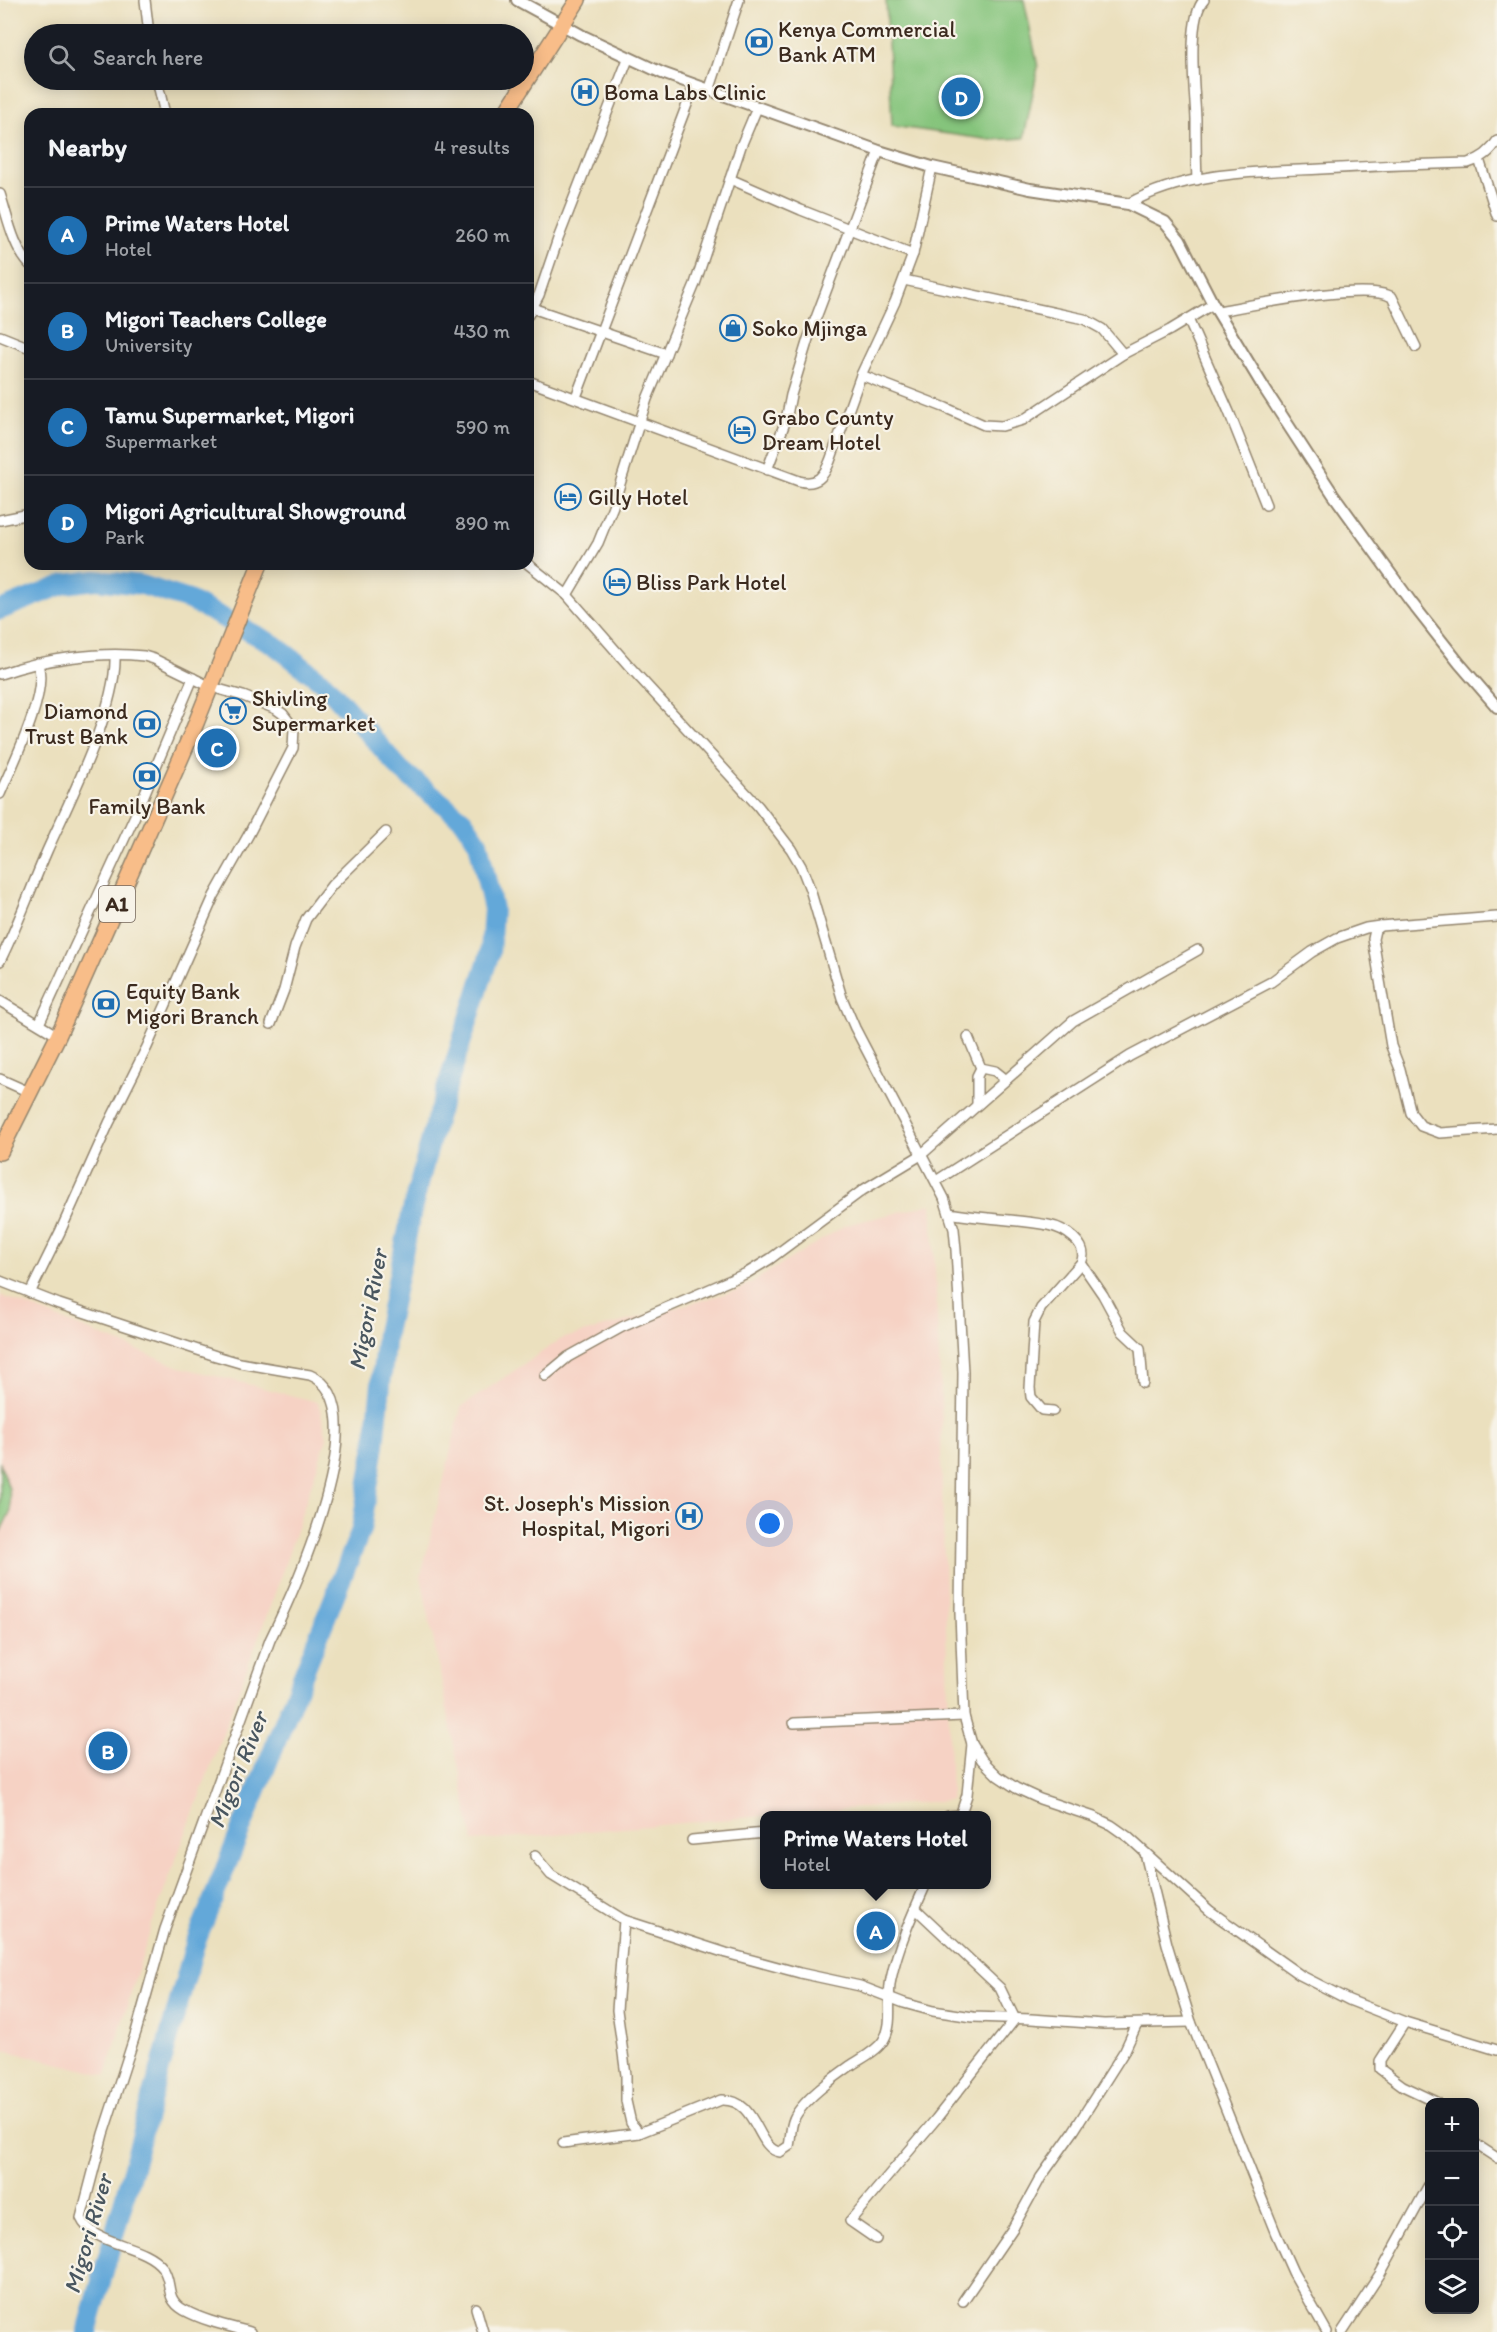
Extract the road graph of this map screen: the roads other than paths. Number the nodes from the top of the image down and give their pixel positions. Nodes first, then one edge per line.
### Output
1 (145, 0) edge
2 (517, 0) edge
3 (578, 0) edge
4 (739, 0) edge
5 (1204, 0) edge
6 (148, 24) edge
7 (562, 25) junction
8 (628, 59) junction
9 (534, 69) edge
10 (694, 86) junction
11 (159, 90) edge
12 (520, 90) edge
13 (709, 91) junction
14 (164, 108) edge
15 (509, 108) edge
16 (757, 108) junction
17 (1497, 141) edge
18 (879, 151) junction
19 (1479, 159) junction
20 (932, 167) junction
21 (730, 179) junction
22 (1197, 180) junction
23 (0, 195) edge
24 (1128, 204) junction
25 (1497, 216) edge
26 (849, 228) junction
27 (913, 254) junction
28 (24, 259) edge
29 (904, 280) junction
30 (534, 300) edge
31 (1216, 307) junction
32 (534, 311) edge
33 (1188, 319) junction
34 (602, 332) junction
35 (0, 336) edge
36 (24, 346) edge
37 (1416, 347) dead end
38 (666, 354) junction
39 (1123, 354) junction
40 (861, 375) junction
41 (534, 383) edge
42 (576, 397) junction
43 (640, 422) junction
44 (767, 470) junction
45 (1266, 505) dead end
46 (24, 514) edge
47 (0, 520) edge
48 (534, 569) edge
49 (258, 570) edge
50 (567, 595) junction
51 (115, 656) junction
52 (37, 663) junction
53 (0, 674) edge
54 (193, 678) junction
55 (211, 687) junction
56 (1497, 707) edge
57 (0, 794) edge
58 (386, 832) dead end
59 (1496, 920) edge
60 (1380, 926) junction
61 (1198, 950) dead end
62 (0, 961) edge
63 (0, 1001) edge
64 (39, 1024) junction
65 (271, 1024) dead end
66 (58, 1036) junction
67 (968, 1037) dead end
68 (981, 1068) junction
69 (0, 1078) edge
70 (1005, 1079) junction
71 (29, 1092) junction
72 (977, 1104) junction
73 (1497, 1129) edge
74 (0, 1152) edge
75 (921, 1155) junction
76 (936, 1181) junction
77 (949, 1213) junction
78 (1081, 1263) junction
79 (0, 1281) edge
80 (30, 1293) junction
81 (545, 1376) dead end
82 (1143, 1383) dead end
83 (1053, 1411) dead end
84 (964, 1716) junction
85 (794, 1724) dead end
86 (972, 1744) junction
87 (961, 1811) edge
88 (760, 1833) edge
89 (692, 1840) dead end
90 (1146, 1853) junction
91 (535, 1856) dead end
92 (924, 1889) edge
93 (916, 1909) junction
94 (624, 1920) junction
95 (888, 1996) junction
96 (1015, 2019) junction
97 (1191, 2022) junction
98 (1405, 2022) junction
99 (1137, 2024) junction
100 (1497, 2050) edge
101 (1427, 2098) edge
102 (639, 2133) junction
103 (563, 2143) dead end
104 (1479, 2146) edge
105 (1497, 2158) edge
106 (1425, 2192) edge
107 (876, 2239) dead end
108 (963, 2301) dead end
109 (477, 2308) dead end
110 (250, 2332) edge
111 (483, 2332) edge
112 (1327, 2332) edge
113 (1342, 2332) edge

1 - 6 street
2 - 7 street
3 - 7 highway
4 - 13 street
5 - 22 street
7 - 8 street
7 - 9 highway
8 - 10 street
8 - 30 street
10 - 13 street
10 - 34 street
11 - 14 street
12 - 15 highway
13 - 16 street
16 - 18 street
16 - 21 street
17 - 19 street
18 - 20 street
18 - 26 street
19 - 22 street
19 - 25 street
20 - 24 street
20 - 27 street
21 - 26 street
21 - 38 street
22 - 24 street
23 - 28 street
24 - 31 street
26 - 27 street
26 - 44 street
27 - 29 street
29 - 39 street
29 - 40 street
31 - 33 street
31 - 37 street
31 - 56 street
32 - 34 street
33 - 39 street
33 - 45 street
34 - 38 street
34 - 42 street
35 - 36 street
38 - 43 street
39 - 40 street
40 - 44 street
41 - 42 street
42 - 43 street
43 - 44 street
43 - 50 street
46 - 47 street
48 - 50 street
49 - 55 highway, A1
50 - 75 street
51 - 52 street
51 - 54 street
51 - 62 street
52 - 53 street
52 - 57 street
54 - 55 street
54 - 64 street
55 - 66 highway, A1
55 - 80 street
58 - 65 street
59 - 60 street
60 - 73 street
60 - 76 street
61 - 70 street
63 - 64 street
64 - 66 street
66 - 71 highway, A1
67 - 68 street
68 - 70 street
68 - 72 street
69 - 71 street
70 - 72 street
71 - 74 highway, A1
72 - 75 street
75 - 76 street
75 - 81 street
76 - 77 street
77 - 78 street
77 - 84 street
78 - 82 street
78 - 83 street
79 - 80 street
80 - 110 street
84 - 85 street
84 - 86 street
86 - 87 street
86 - 90 street
88 - 89 street
90 - 97 street
90 - 98 street
91 - 94 street
92 - 93 street
93 - 95 street
93 - 96 street
94 - 95 street
94 - 102 street
95 - 96 street
95 - 102 street
96 - 99 street
96 - 107 street
97 - 99 street
97 - 112 street
98 - 100 street
98 - 101 street
99 - 108 street
102 - 103 street
104 - 105 street
106 - 113 street
109 - 111 street

